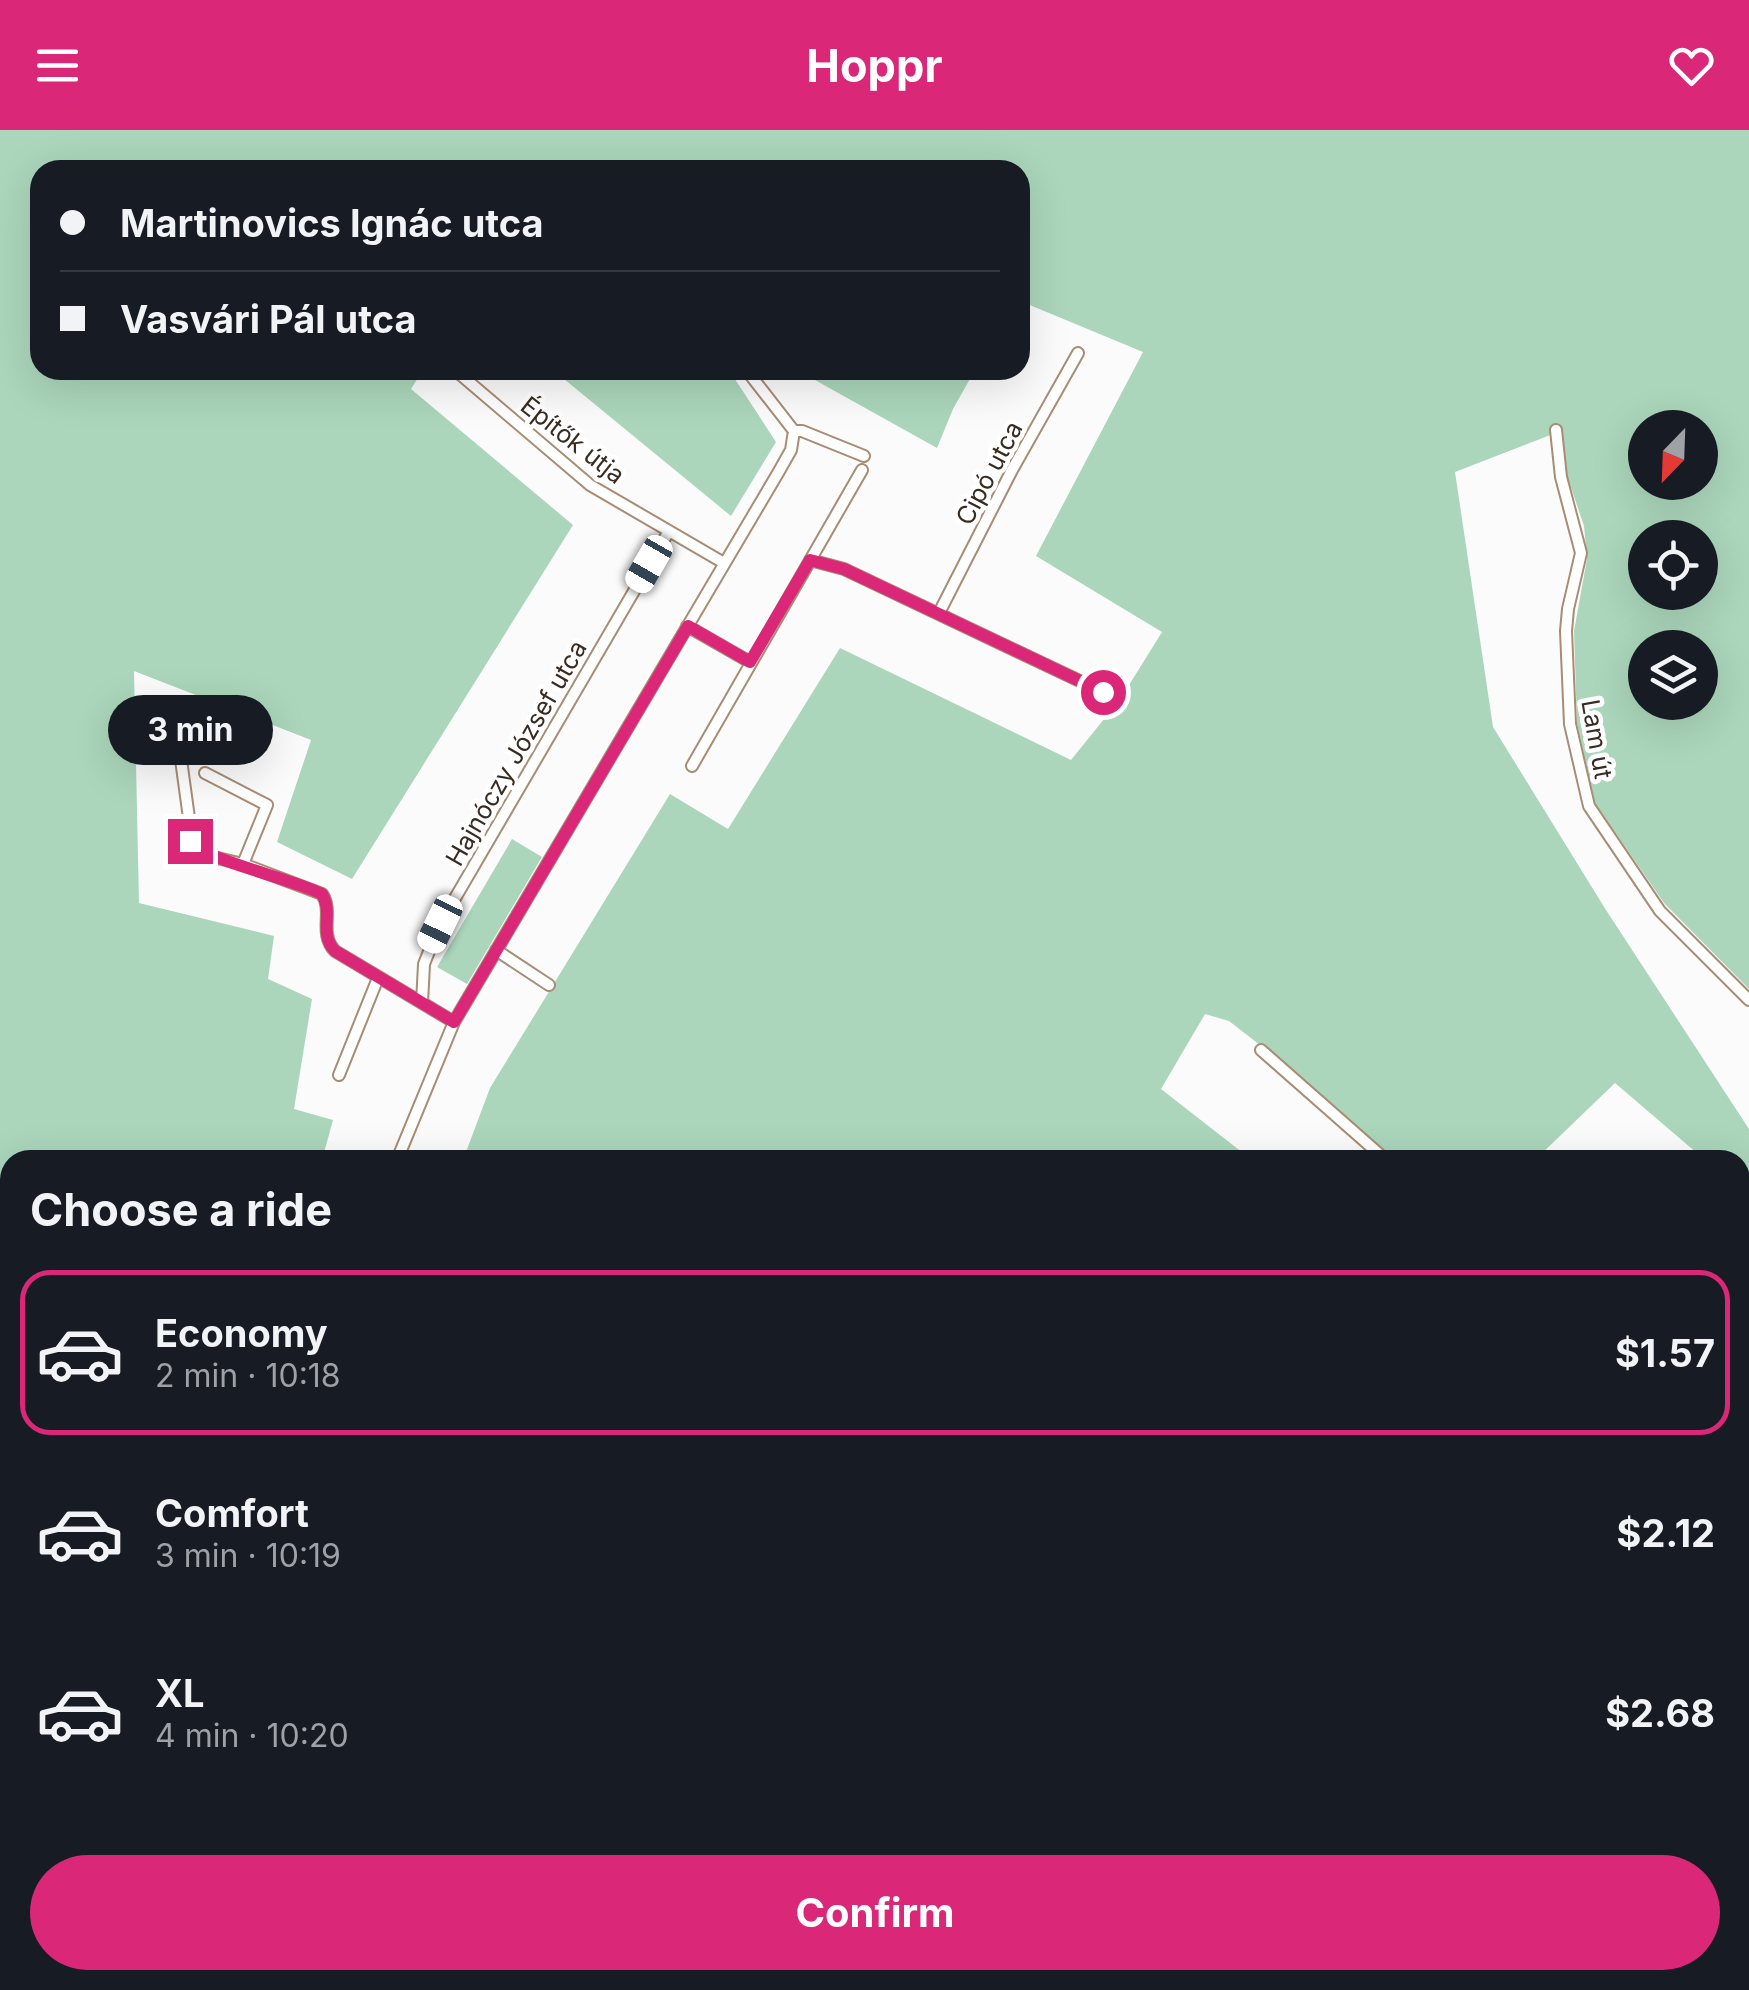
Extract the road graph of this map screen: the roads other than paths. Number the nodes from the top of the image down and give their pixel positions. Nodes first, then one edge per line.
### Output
1 (1078, 353) dead end
2 (467, 380) edge
3 (754, 380) edge
4 (1556, 430) dead end
5 (794, 431) junction
6 (864, 456) dead end
7 (862, 470) dead end
8 (668, 531) junction
9 (810, 560) junction
10 (724, 562) junction
11 (939, 612) junction
12 (688, 626) junction
13 (750, 662) junction
14 (1103, 692) dead end
15 (174, 709) dead end
16 (692, 766) dead end
17 (206, 773) dead end
18 (243, 864) junction
19 (496, 950) junction
20 (378, 978) junction
21 (548, 985) dead end
22 (1749, 1000) edge
23 (422, 1003) junction
24 (454, 1022) junction
25 (1261, 1050) dead end
26 (338, 1075) dead end
27 (401, 1150) edge
28 (1375, 1150) edge

1 - 11 street, Cipó utca
2 - 8 street, Építők útja
3 - 5 street
4 - 22 street, Lam út
5 - 6 street
5 - 10 street
7 - 9 street
8 - 10 street, Építők útja
8 - 23 street, Hajnóczy József utca
9 - 11 street
9 - 13 street
10 - 12 street
11 - 14 street
12 - 13 street
12 - 19 street
13 - 16 street
15 - 18 street
17 - 18 street
18 - 20 street
19 - 21 street
19 - 24 street
20 - 23 street
20 - 26 street
23 - 24 street
24 - 27 street
25 - 28 street

